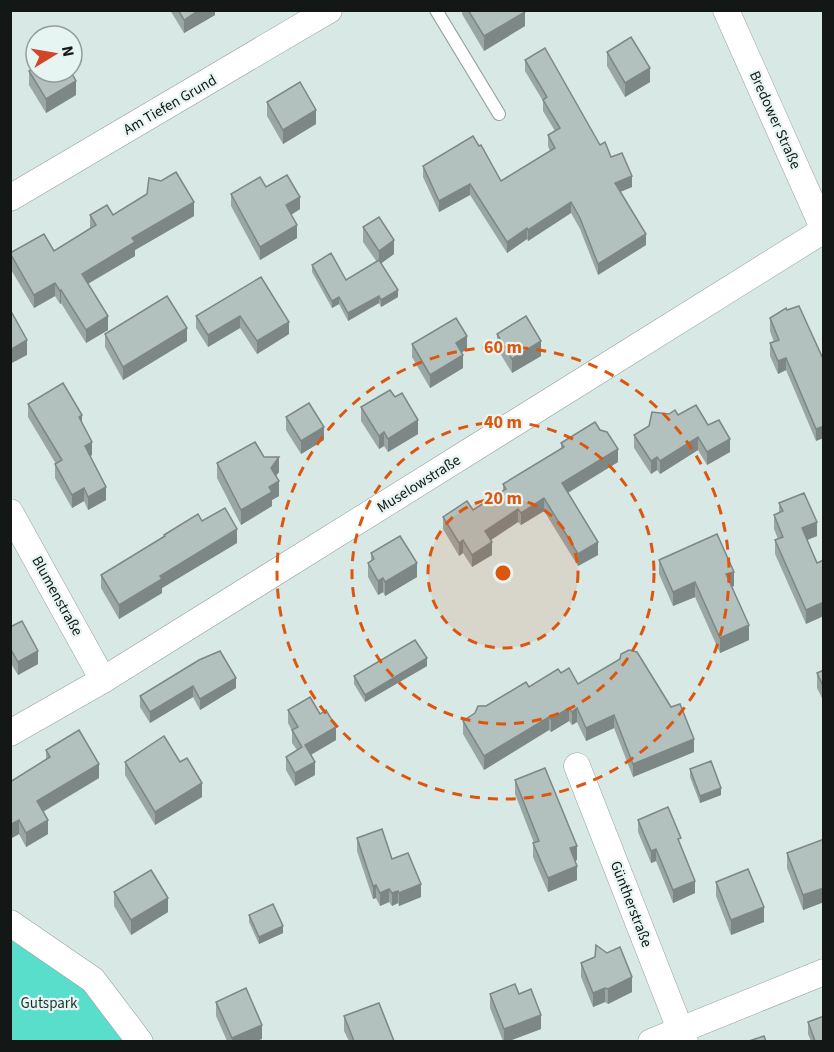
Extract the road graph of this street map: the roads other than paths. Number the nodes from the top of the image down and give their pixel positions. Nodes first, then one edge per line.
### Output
1 (329, 10) edge
2 (436, 10) edge
3 (726, 10) edge
4 (499, 114) dead end
5 (10, 198) edge
6 (823, 230) edge
7 (10, 512) edge
8 (103, 680) junction
9 (10, 733) edge
10 (577, 766) dead end
11 (10, 923) edge
12 (824, 972) edge
13 (683, 1036) edge
14 (140, 1041) edge
15 (651, 1041) edge

1 - 5 street, Am Tiefen Grund
2 - 4 lane
3 - 6 street, Bredower Straße
6 - 8 street, Muselowstraße
7 - 8 street, Blumenstraße
8 - 9 street, Muselowstraße
10 - 13 street, Güntherstraße
11 - 14 street
12 - 13 street
13 - 15 street

